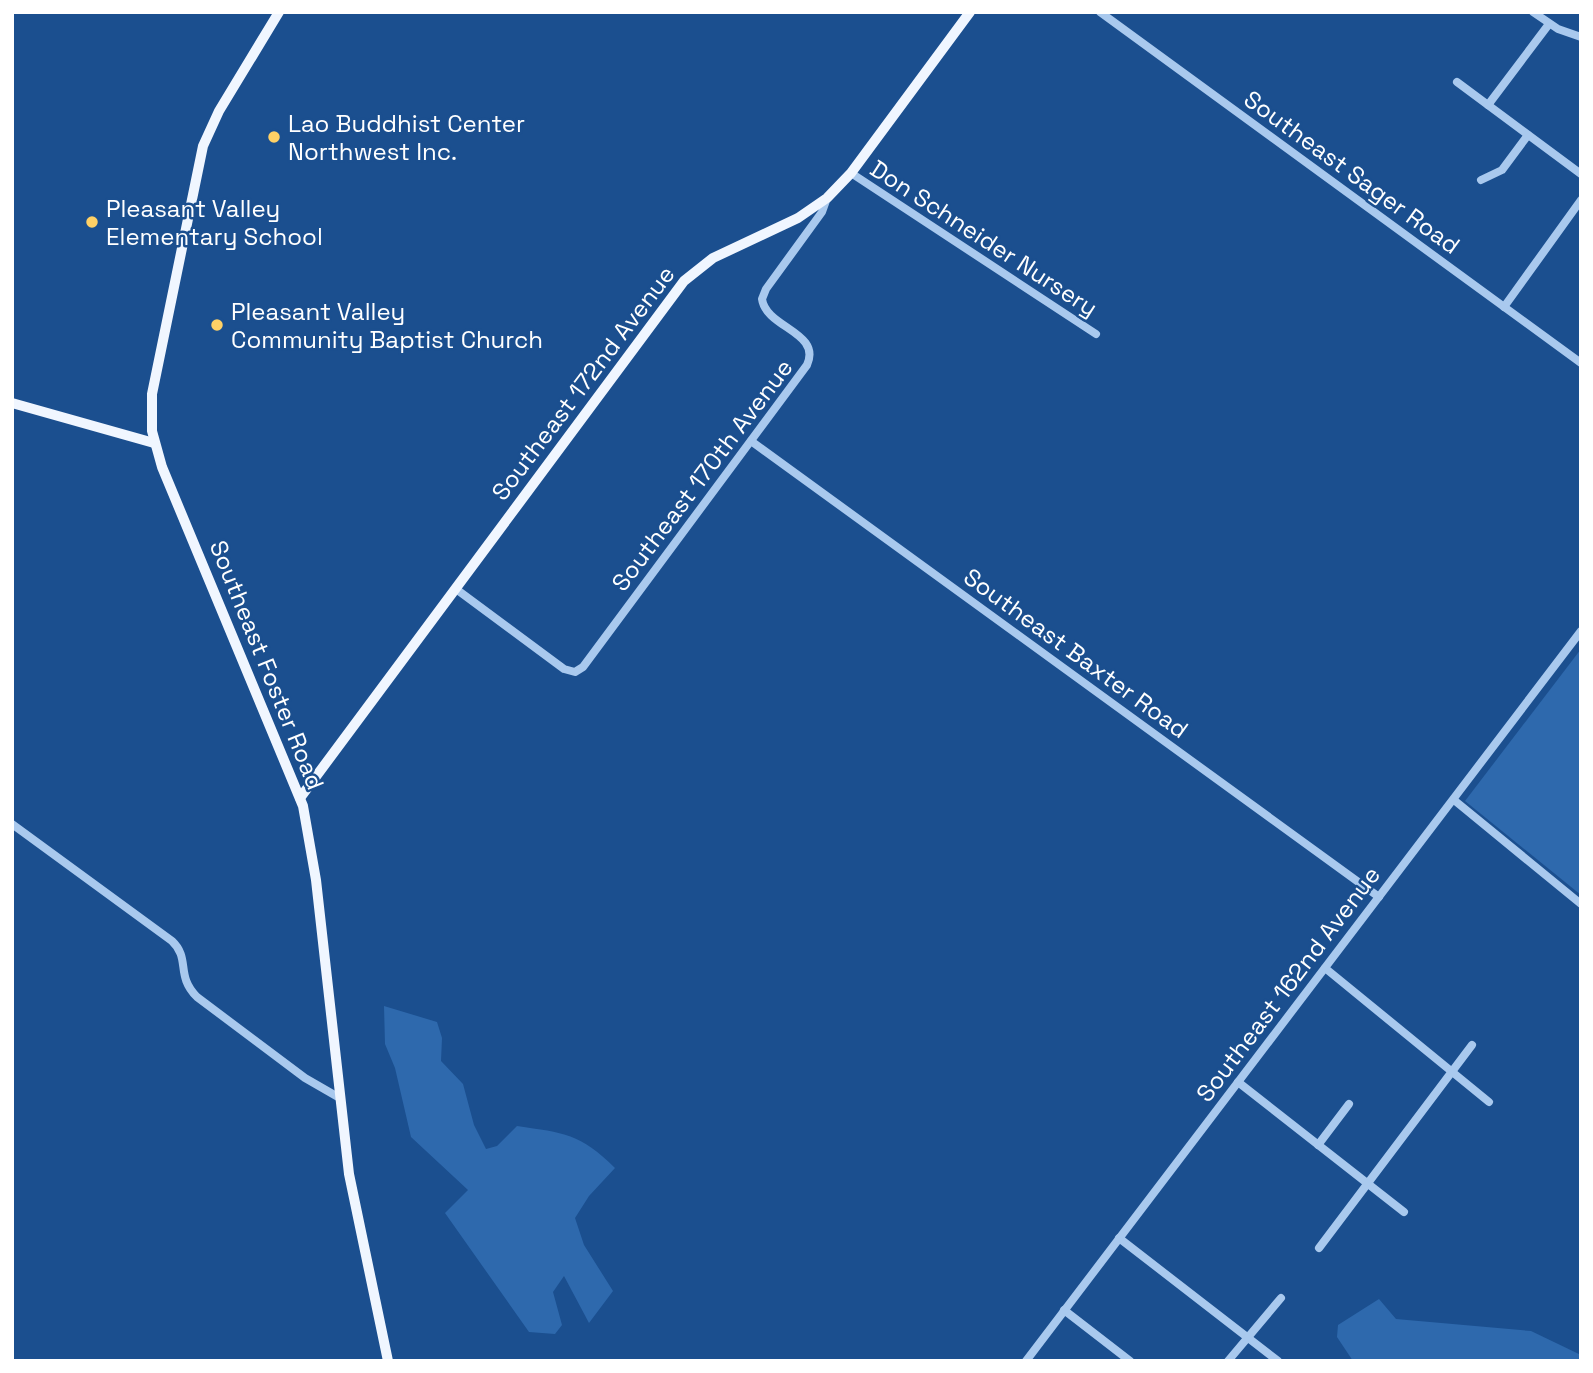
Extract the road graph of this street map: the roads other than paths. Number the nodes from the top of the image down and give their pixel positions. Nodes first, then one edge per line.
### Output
1 (279, 12) edge
2 (970, 12) edge
3 (1100, 12) edge
4 (1533, 12) edge
5 (1549, 24) junction
6 (1581, 37) edge
7 (1457, 82) dead end
8 (1488, 105) junction
9 (1528, 135) junction
10 (851, 173) junction
11 (1581, 174) edge
12 (1481, 180) dead end
13 (827, 198) junction
14 (1581, 200) edge
15 (1504, 307) junction
16 (1096, 334) dead end
17 (1581, 363) edge
18 (12, 402) edge
19 (751, 441) junction
20 (154, 443) junction
21 (456, 589) junction
22 (1581, 631) edge
23 (300, 798) junction
24 (1454, 800) junction
25 (12, 824) edge
26 (1379, 897) junction
27 (1581, 904) edge
28 (1325, 968) junction
29 (1472, 1045) dead end
30 (1451, 1071) junction
31 (1238, 1082) junction
32 (338, 1097) junction
33 (1489, 1102) dead end
34 (1349, 1104) dead end
35 (1318, 1145) junction
36 (1366, 1183) junction
37 (1404, 1212) dead end
38 (1119, 1238) junction
39 (1319, 1248) dead end
40 (1281, 1298) dead end
41 (1064, 1310) junction
42 (1247, 1336) junction
43 (388, 1361) edge
44 (1026, 1361) edge
45 (1130, 1361) edge
46 (1228, 1361) edge
47 (1278, 1361) edge

1 - 20 main road, Southeast Foster Road
2 - 10 main road, Southeast 172nd Avenue
3 - 15 street, Southeast Sager Road
4 - 5 street
5 - 6 street
5 - 8 street
7 - 8 street
8 - 9 street
9 - 11 street
9 - 12 street
10 - 13 main road, Southeast 172nd Avenue
10 - 16 street, Don Schneider Nursery
13 - 19 street, Southeast 170th Avenue
13 - 21 main road, Southeast 172nd Avenue
14 - 15 street
15 - 17 street, Southeast Sager Road
18 - 20 main road
19 - 21 street, Southeast 170th Avenue
19 - 26 street, Southeast Baxter Road
20 - 23 main road, Southeast Foster Road
21 - 23 main road, Southeast 172nd Avenue
22 - 24 street, Southeast 162nd Avenue
23 - 32 main road, Southeast Foster Road
24 - 26 street, Southeast 162nd Avenue
24 - 27 street
25 - 32 street
26 - 28 street, Southeast 162nd Avenue
28 - 30 street
28 - 31 street, Southeast 162nd Avenue
29 - 30 street
30 - 33 street
30 - 36 street
31 - 35 street
31 - 38 street, Southeast 162nd Avenue
32 - 43 main road, Southeast Foster Road
34 - 35 street
35 - 36 street
36 - 37 street
36 - 39 street
38 - 41 street, Southeast 162nd Avenue
38 - 42 street
40 - 42 street
41 - 44 street, Southeast 162nd Avenue
41 - 45 street
42 - 46 street
42 - 47 street

